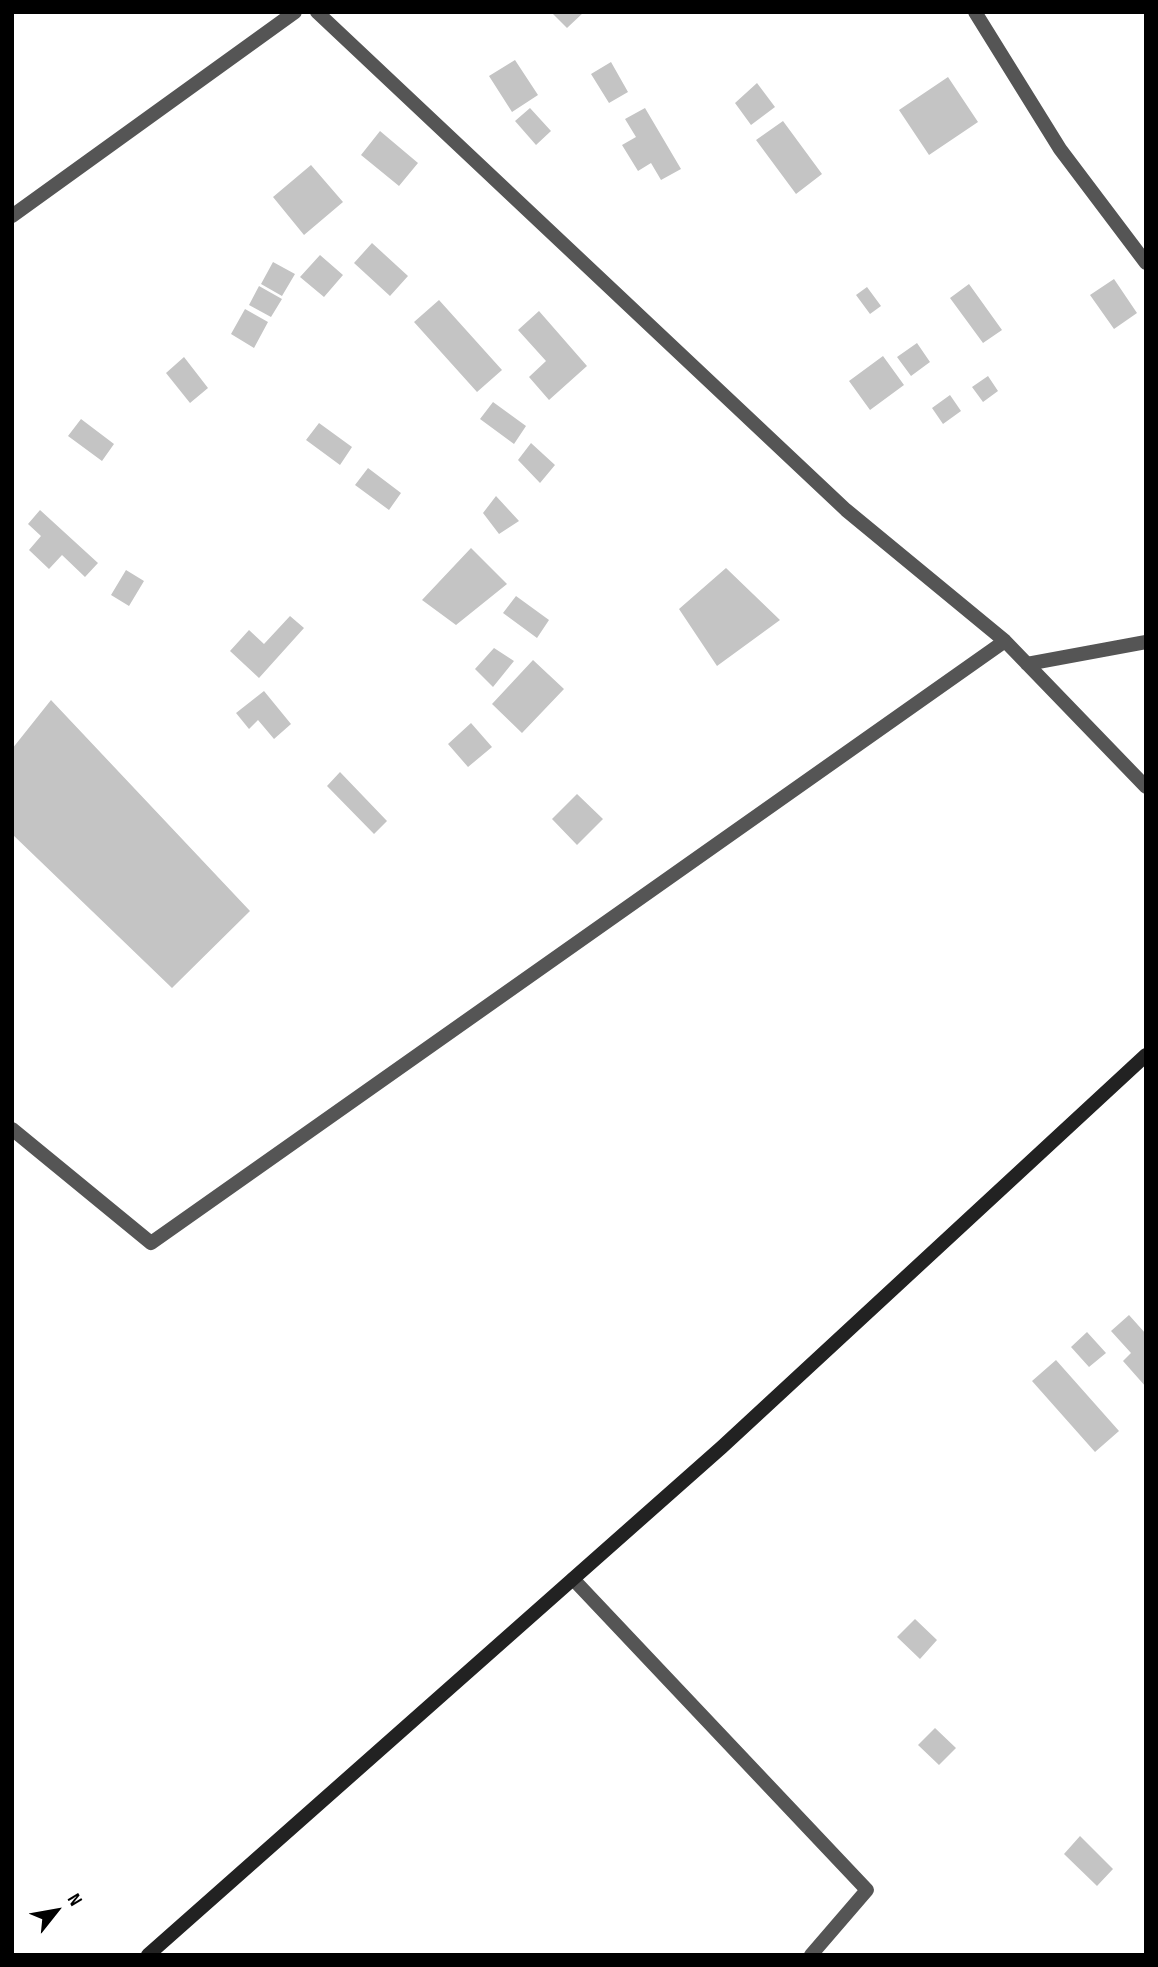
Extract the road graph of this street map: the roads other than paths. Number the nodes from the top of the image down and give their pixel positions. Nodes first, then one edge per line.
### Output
1 (295, 12) edge
2 (317, 12) edge
3 (975, 12) edge
4 (12, 216) edge
5 (1146, 263) edge
6 (1005, 641) junction
7 (1146, 642) edge
8 (1027, 664) junction
9 (1146, 787) edge
10 (1146, 1055) edge
11 (12, 1129) edge
12 (573, 1580) junction
13 (148, 1955) edge
14 (811, 1955) edge

1 - 4 street
2 - 6 street
3 - 5 street
6 - 8 street
6 - 11 street
7 - 8 street
8 - 9 street
10 - 12 main road
12 - 13 main road
12 - 14 street

